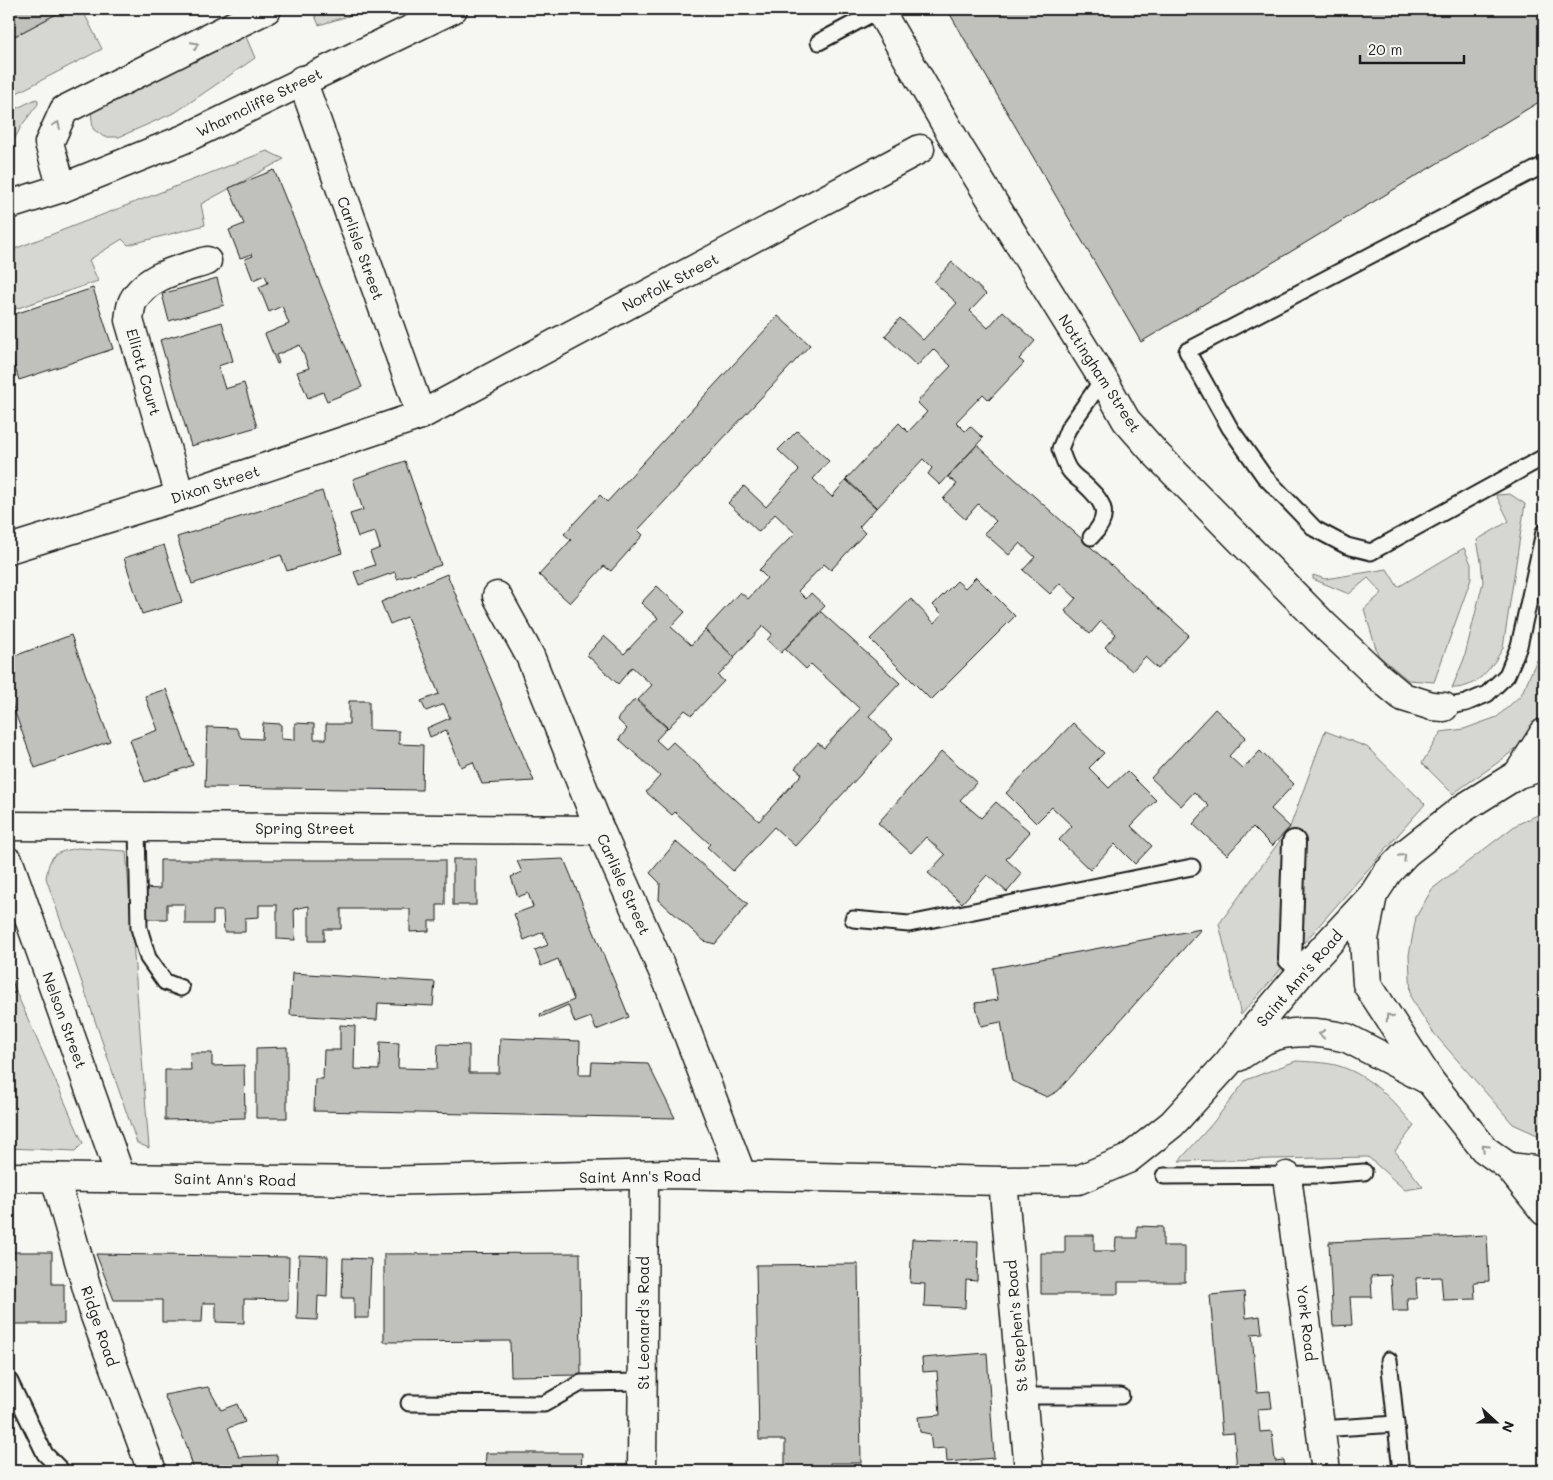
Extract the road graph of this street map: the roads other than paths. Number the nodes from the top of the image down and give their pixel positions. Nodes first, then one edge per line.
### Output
1 (267, 9) edge
2 (453, 9) edge
3 (879, 9) edge
4 (819, 42) dead end
5 (302, 80) junction
6 (920, 149) dead end
7 (1544, 165) edge
8 (62, 188) junction
9 (9, 206) edge
10 (207, 261) dead end
11 (1103, 379) junction
12 (421, 415) junction
13 (1544, 457) edge
14 (180, 496) junction
15 (1544, 532) edge
16 (1091, 537) dead end
17 (9, 549) edge
18 (497, 596) dead end
19 (1444, 707) joint
20 (1544, 733) edge
21 (1544, 766) edge
22 (1518, 774) junction
23 (9, 826) edge
24 (137, 827) junction
25 (600, 830) junction
26 (1294, 842) dead end
27 (9, 862) edge
28 (1192, 867) dead end
29 (1373, 895) junction
30 (853, 919) dead end
31 (1290, 959) dead end
32 (181, 988) dead end
33 (1228, 1063) junction
34 (1430, 1081) junction
35 (1509, 1167) junction
36 (1544, 1170) edge
37 (1364, 1172) dead end
38 (644, 1175) junction
39 (742, 1176) junction
40 (1164, 1176) dead end
41 (1287, 1176) junction
42 (9, 1177) edge
43 (54, 1178) junction
44 (121, 1178) junction
45 (1003, 1181) junction
46 (1544, 1212) edge
47 (1389, 1360) dead end
48 (9, 1380) edge
49 (642, 1382) junction
50 (1022, 1396) junction
51 (1121, 1396) dead end
52 (409, 1403) dead end
53 (1396, 1424) junction
54 (1320, 1429) junction
55 (62, 1471) edge
56 (152, 1471) edge
57 (642, 1471) edge
58 (1029, 1471) edge
59 (1326, 1471) edge
60 (1400, 1471) edge

8 -> 1 street
2 - 5 street, Wharncliffe Street
3 - 4 lane
3 - 11 street, Nottingham Street
5 - 8 street, Wharncliffe Street
5 - 12 street, Carlisle Street
6 - 12 street, Norfolk Street
7 - 13 lane
8 - 9 street, Wharncliffe Street
10 - 14 street, Elliott Court
11 - 16 lane
11 - 19 street, Nottingham Street
12 - 14 street, Dixon Street
14 - 17 street, Dixon Street
15 - 19 lane
18 - 25 street, Carlisle Street
20 - 22 street
21 - 22 street
29 -> 22 street
23 - 24 street, Spring Street
24 - 25 street, Spring Street
24 - 32 lane
25 - 39 street, Carlisle Street
26 - 31 street
27 - 44 street, Nelson Street
28 - 30 lane
29 - 33 street, Saint Ann's Road
34 -> 29 street
34 -> 33 street, Saint Ann's Road
33 - 45 street, Saint Ann's Road
35 -> 34 street
35 - 36 street
35 - 46 street
37 - 41 lane
38 - 39 street, Saint Ann's Road
38 - 44 street, Saint Ann's Road
38 - 49 street, St Leonard's Road
39 - 45 street, Saint Ann's Road
40 - 41 lane
41 - 54 street, York Road
42 - 43 street, Saint Ann's Road
43 - 44 street, Saint Ann's Road
43 - 56 street, Ridge Road
45 - 50 street, St Stephen's Road
47 - 53 lane
48 - 55 lane
49 - 52 lane
49 - 57 street, St Leonard's Road
50 - 51 lane
50 - 58 street, St Stephen's Road
53 - 54 lane
53 - 60 lane
54 - 59 street, York Road

